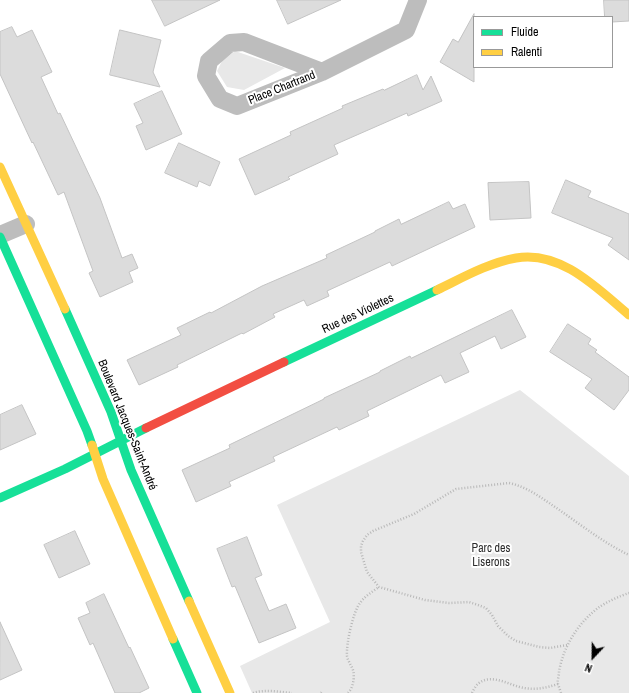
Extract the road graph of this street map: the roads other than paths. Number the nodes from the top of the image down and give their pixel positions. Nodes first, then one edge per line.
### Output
1 (418, 0) edge
2 (322, 72) junction
3 (0, 167) edge
4 (26, 224) junction
5 (0, 236) edge
6 (629, 315) edge
7 (121, 440) junction
8 (95, 454) junction
9 (0, 498) edge
10 (197, 693) edge
11 (230, 693) edge

1 - 2 street, Place Chartrand
2 - 2 street, Place Chartrand
3 - 4 street, Boulevard Jacques-Saint-André
4 - 5 street
4 - 7 street, Boulevard Jacques-Saint-André
5 - 8 street
6 - 7 street, Rue des Violettes
7 - 8 street, Rue des Violettes
7 - 11 street, Boulevard Jacques-Saint-André
8 - 9 street, Rue des Violettes
8 - 10 street

